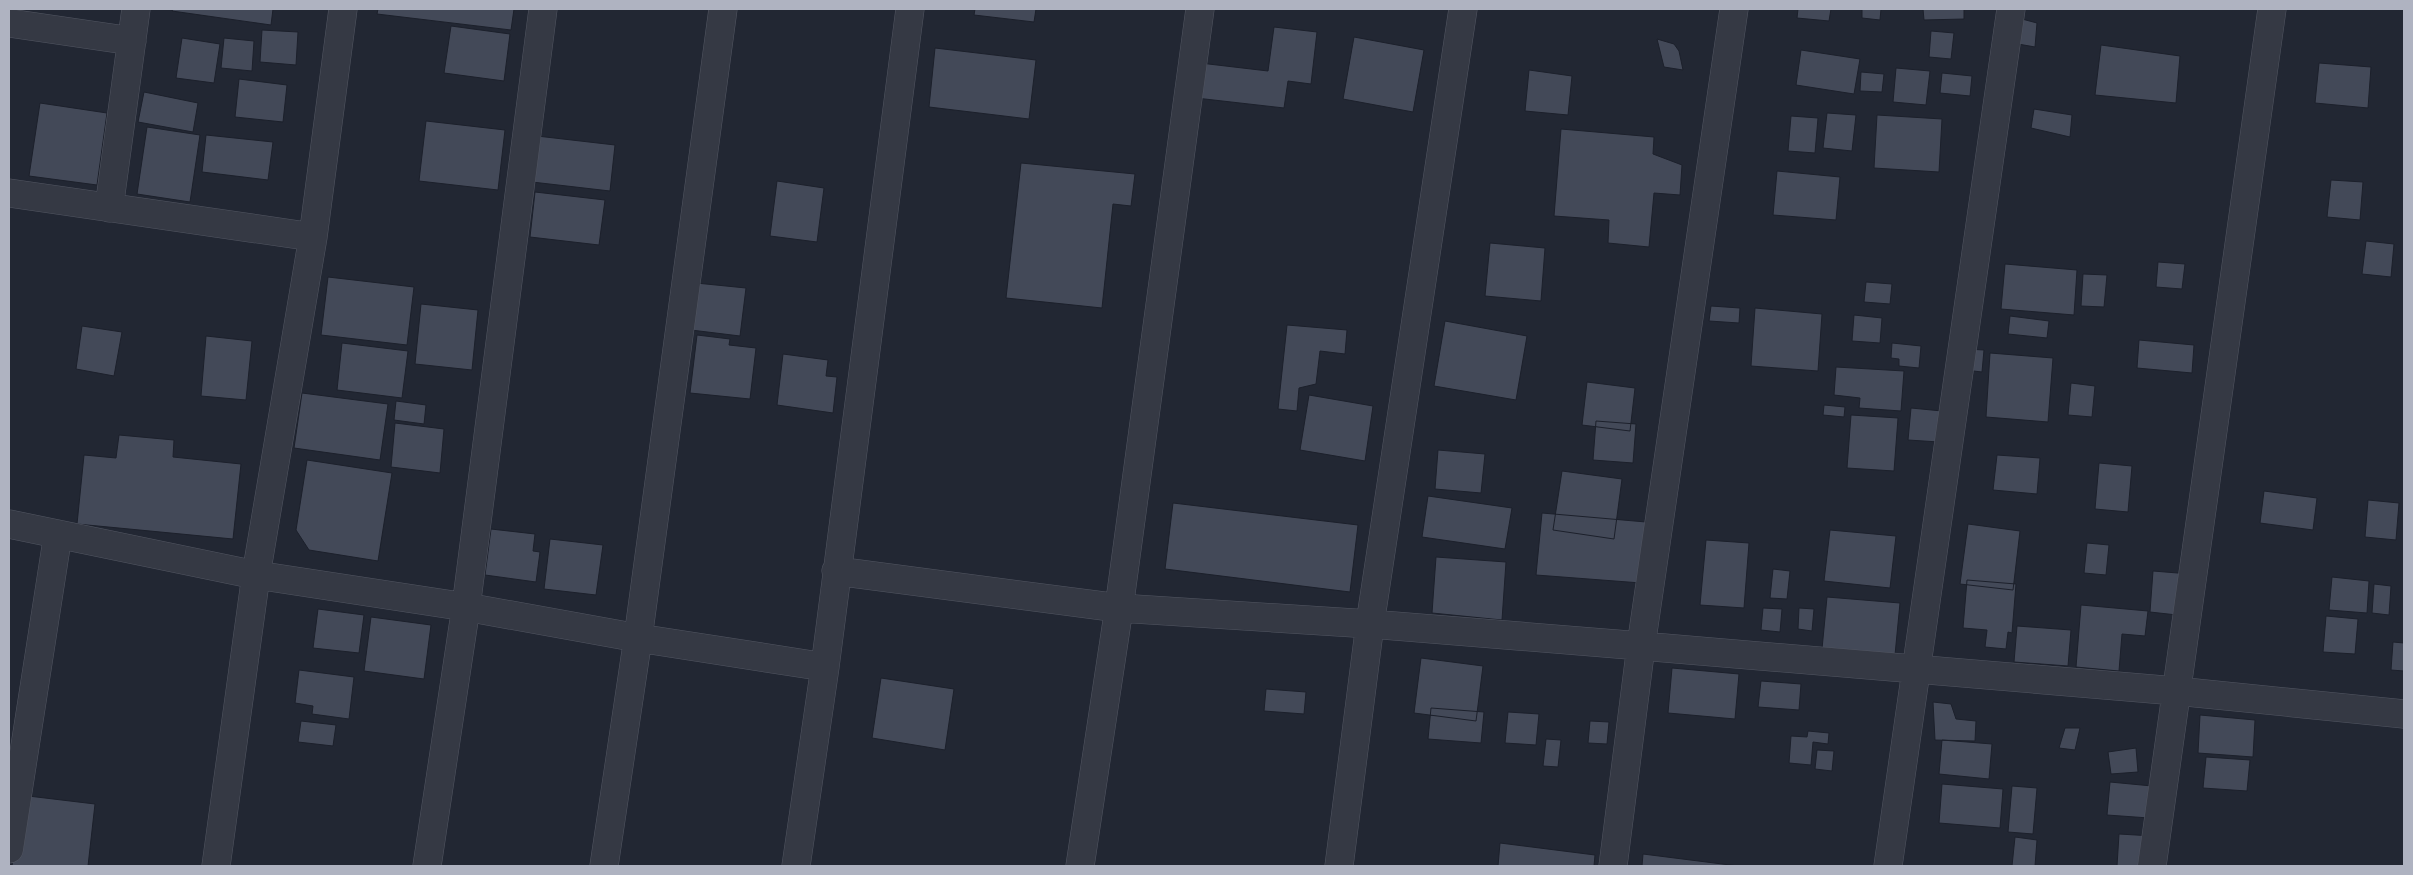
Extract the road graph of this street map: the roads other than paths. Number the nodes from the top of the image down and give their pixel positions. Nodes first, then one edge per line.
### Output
1 (136, 9) edge
2 (343, 9) edge
3 (543, 9) edge
4 (723, 9) edge
5 (910, 9) edge
6 (1200, 9) edge
7 (1463, 9) edge
8 (1734, 9) edge
9 (2011, 9) edge
10 (2272, 9) edge
11 (9, 23) edge
12 (132, 41) junction
13 (9, 193) edge
14 (109, 208) junction
15 (313, 237) junction
16 (9, 524) edge
17 (58, 534) junction
18 (836, 571) junction
19 (256, 575) junction
20 (466, 607) junction
21 (1119, 608) junction
22 (1370, 624) junction
23 (638, 638) junction
24 (1641, 646) junction
25 (825, 667) junction
26 (1916, 670) junction
27 (2176, 691) junction
28 (2404, 714) edge
29 (9, 849) edge
30 (216, 866) edge
31 (427, 866) edge
32 (604, 866) edge
33 (796, 866) edge
34 (1080, 866) edge
35 (1339, 866) edge
36 (1613, 866) edge
37 (1888, 866) edge
38 (2152, 866) edge

1 - 12 street
2 - 15 street
3 - 20 street
4 - 23 street
5 - 18 street
6 - 21 street
7 - 22 street
8 - 24 street
9 - 26 street
10 - 27 street
11 - 12 street
12 - 14 street
13 - 14 street
14 - 15 street
15 - 19 street
16 - 17 street
17 - 19 street
17 - 29 street
18 - 21 street
18 - 25 street
19 - 20 street
19 - 30 street
20 - 23 street
20 - 31 street
21 - 22 street
21 - 34 street
22 - 24 street
22 - 35 street
23 - 25 street
23 - 32 street
24 - 26 street
24 - 36 street
25 - 33 street
26 - 27 street
26 - 37 street
27 - 28 street
27 - 38 street

